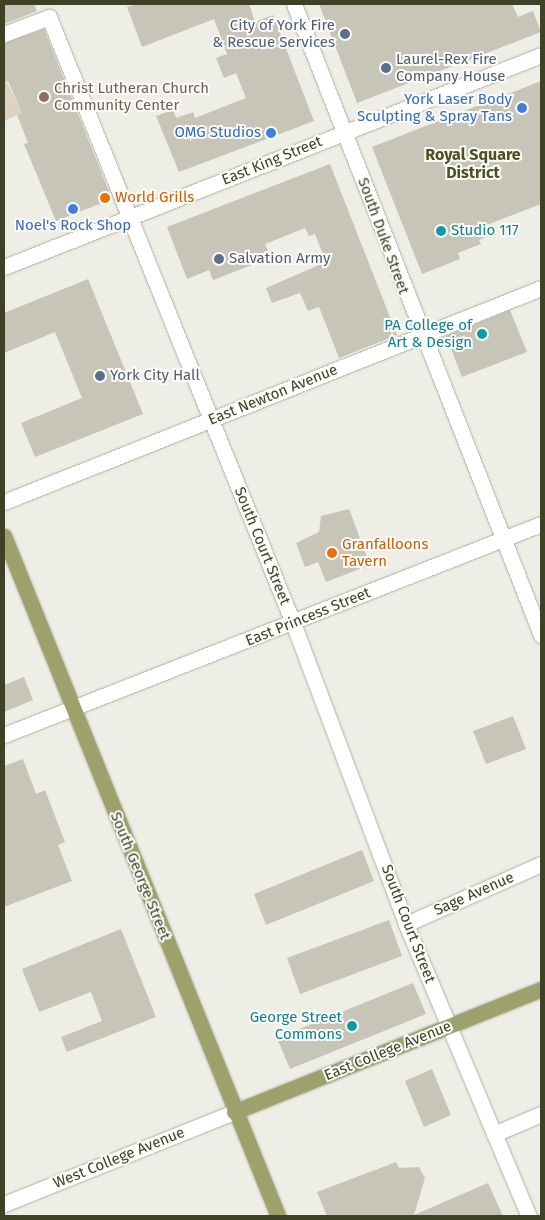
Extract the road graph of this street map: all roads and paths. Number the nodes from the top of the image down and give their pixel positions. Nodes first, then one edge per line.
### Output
1 (294, 4) edge
2 (4, 34) edge
3 (541, 55) edge
4 (344, 132) junction
5 (130, 217) junction
6 (4, 267) edge
7 (541, 288) edge
8 (420, 336) junction
9 (211, 420) junction
10 (4, 502) edge
11 (541, 524) edge
12 (4, 536) edge
13 (503, 540) junction
14 (294, 623) junction
15 (541, 636) edge
16 (73, 707) junction
17 (4, 735) edge
18 (541, 864) edge
19 (406, 924) junction
20 (541, 989) edge
21 (448, 1027) junction
22 (234, 1112) junction
23 (541, 1114) edge
24 (494, 1134) junction
25 (4, 1204) edge
26 (278, 1216) edge
27 (529, 1216) edge

1 - 4 street, South Duke Street
2 - 5 street, South Court Street
3 - 4 street, East King Street
4 - 5 street, East King Street
4 - 8 street, South Duke Street
5 - 6 street, East King Street
5 - 9 street, South Court Street
7 - 8 street, East Newton Avenue
8 - 9 street, East Newton Avenue
8 - 13 street, South Duke Street
9 - 10 street, East Newton Avenue
9 - 14 street, South Court Street
11 - 13 street, East Princess Street
12 - 16 main road, South George Street
13 - 14 street, East Princess Street
13 - 15 street, South Duke Street
14 - 16 street, East Princess Street
14 - 19 street, South Court Street
16 - 17 street, East Princess Street
16 - 22 main road, South George Street
18 - 19 street, Sage Avenue
19 - 21 street, South Court Street
20 - 21 main road, East College Avenue
21 - 22 main road, East College Avenue
21 - 24 street, South Court Street
22 - 25 street, West College Avenue
22 - 26 main road, South George Street
23 - 24 street
24 - 27 street, South Court Street

